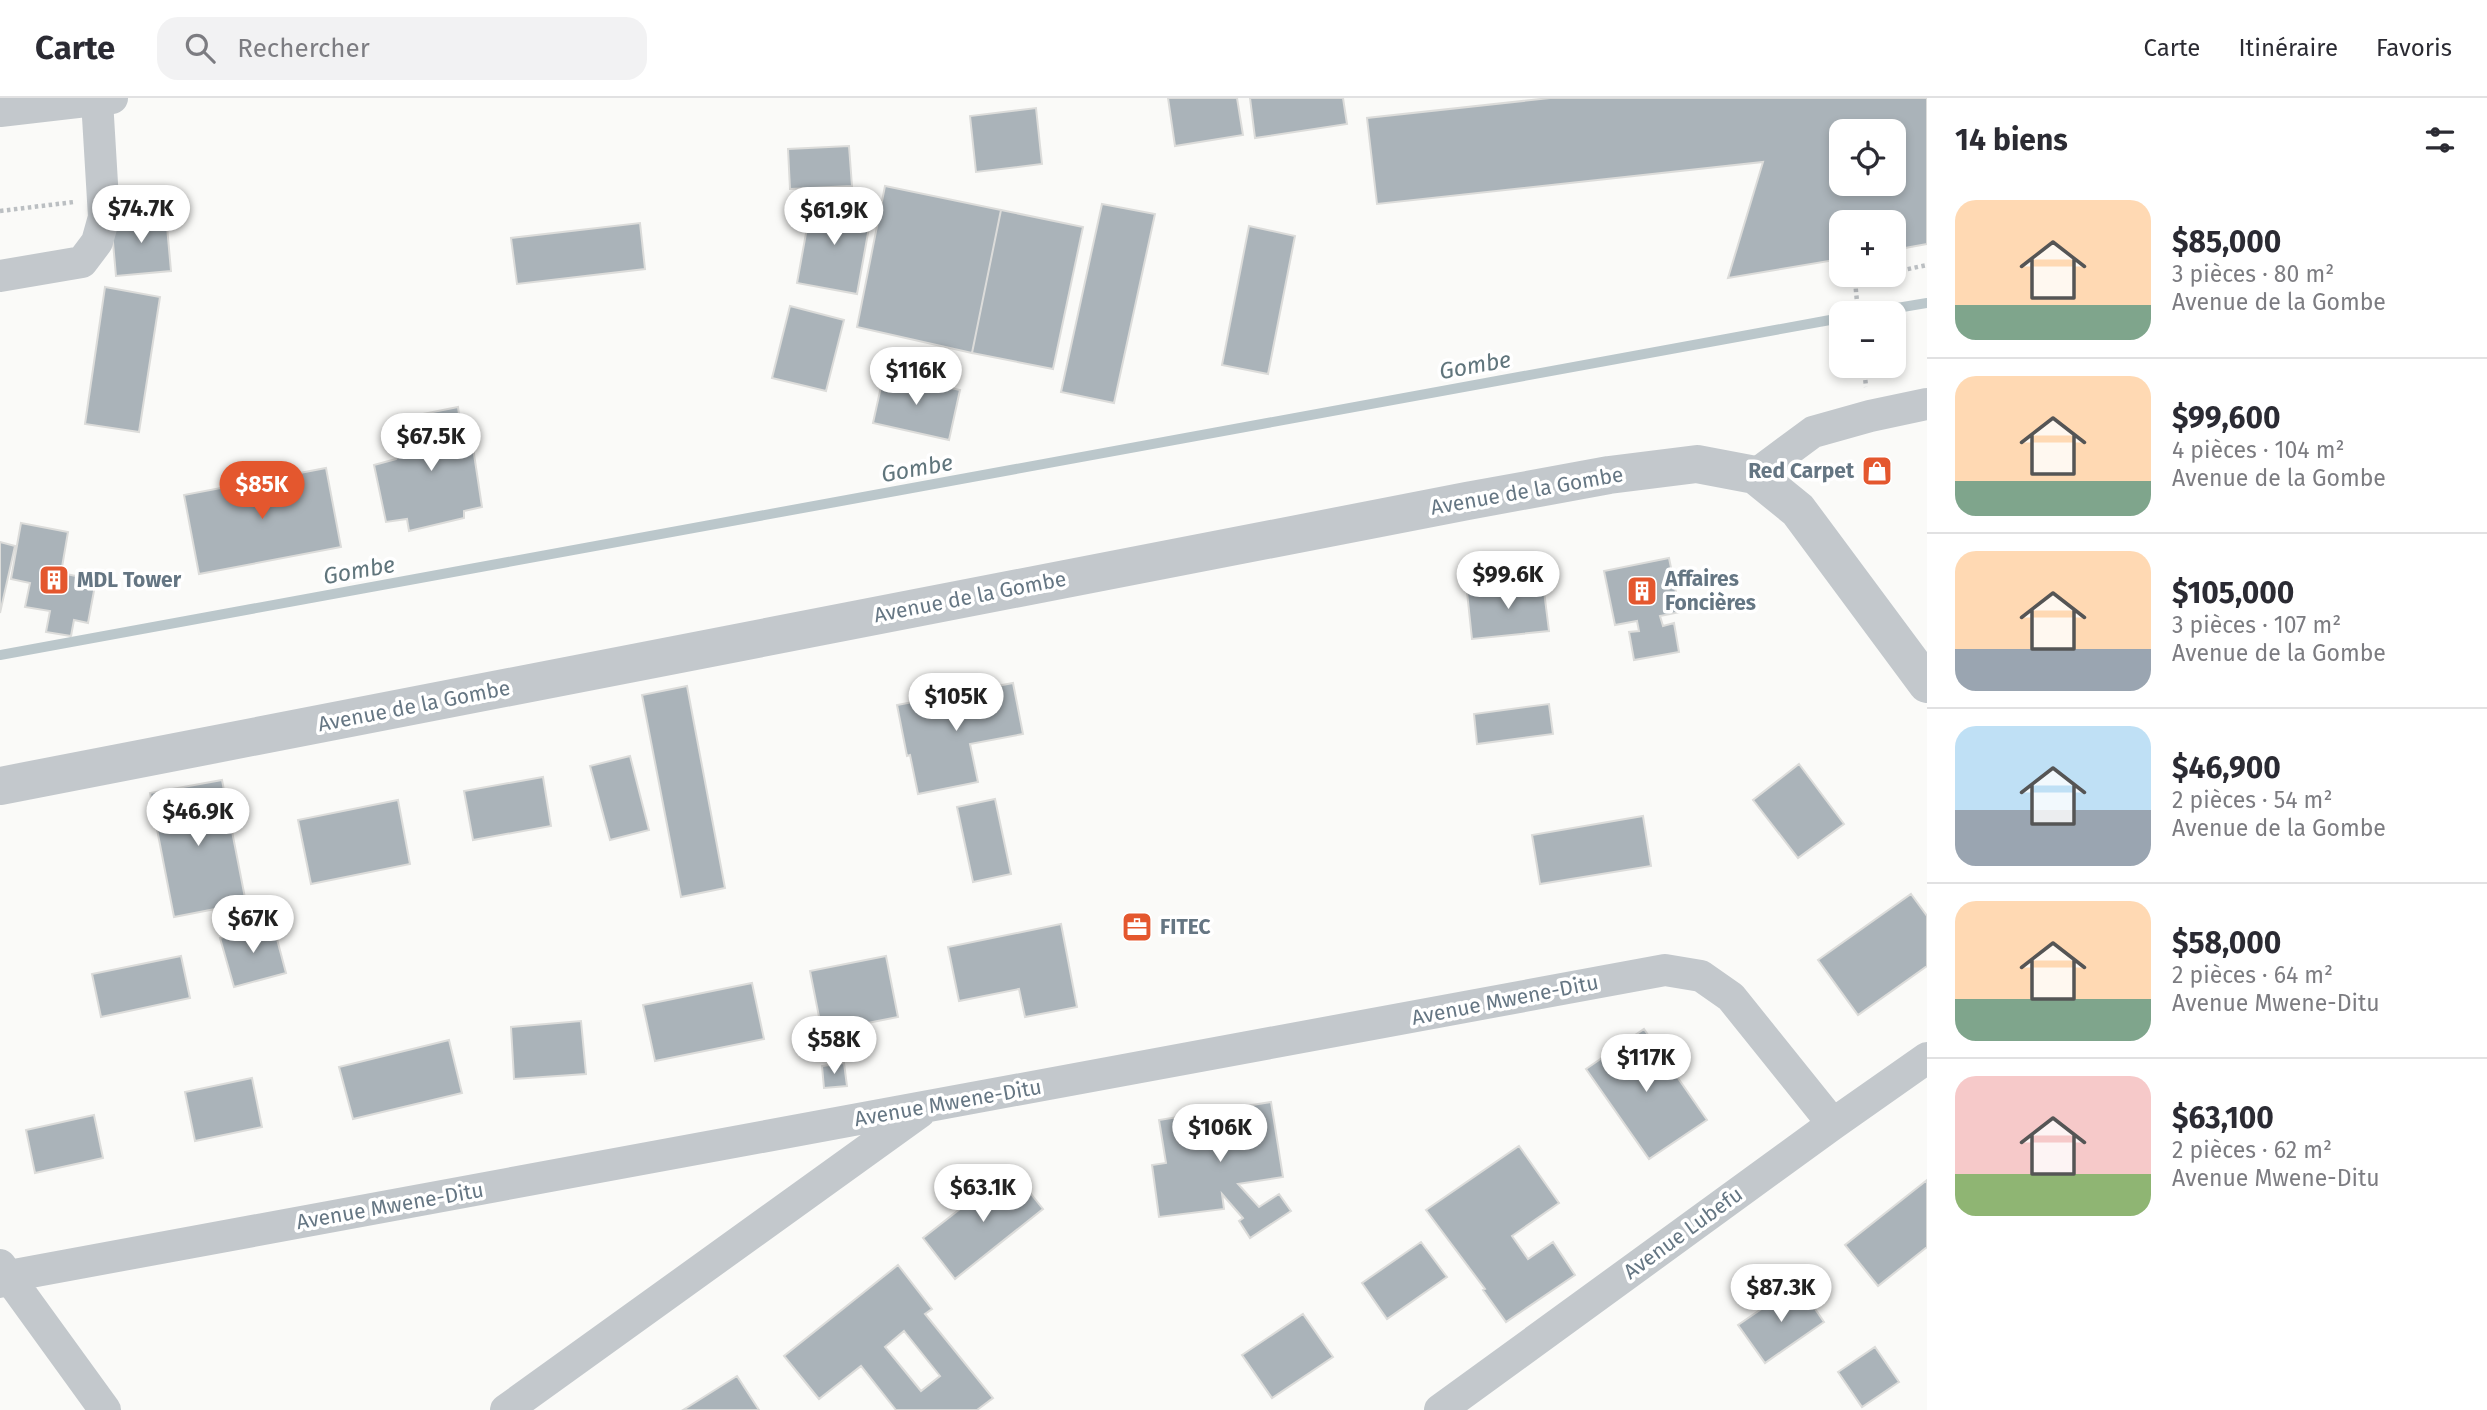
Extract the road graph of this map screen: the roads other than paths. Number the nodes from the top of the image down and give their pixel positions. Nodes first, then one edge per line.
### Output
1 (105, 99) edge
2 (0, 111) edge
3 (0, 276) edge
4 (1927, 404) edge
5 (1755, 475) junction
6 (1927, 684) edge
7 (0, 786) edge
8 (1927, 1058) edge
9 (927, 1107) junction
10 (1833, 1124) junction
11 (3, 1274) edge
12 (105, 1410) edge
13 (506, 1410) edge
14 (1440, 1410) edge

1 - 2 street
1 - 3 street
4 - 5 street
5 - 6 street
5 - 7 street, Avenue de la Gombe
8 - 10 street, Avenue Lubefu
9 - 10 street, Avenue Mwene-Ditu
9 - 11 street, Avenue Mwene-Ditu
9 - 13 street
10 - 14 street, Avenue Lubefu
11 - 12 street

